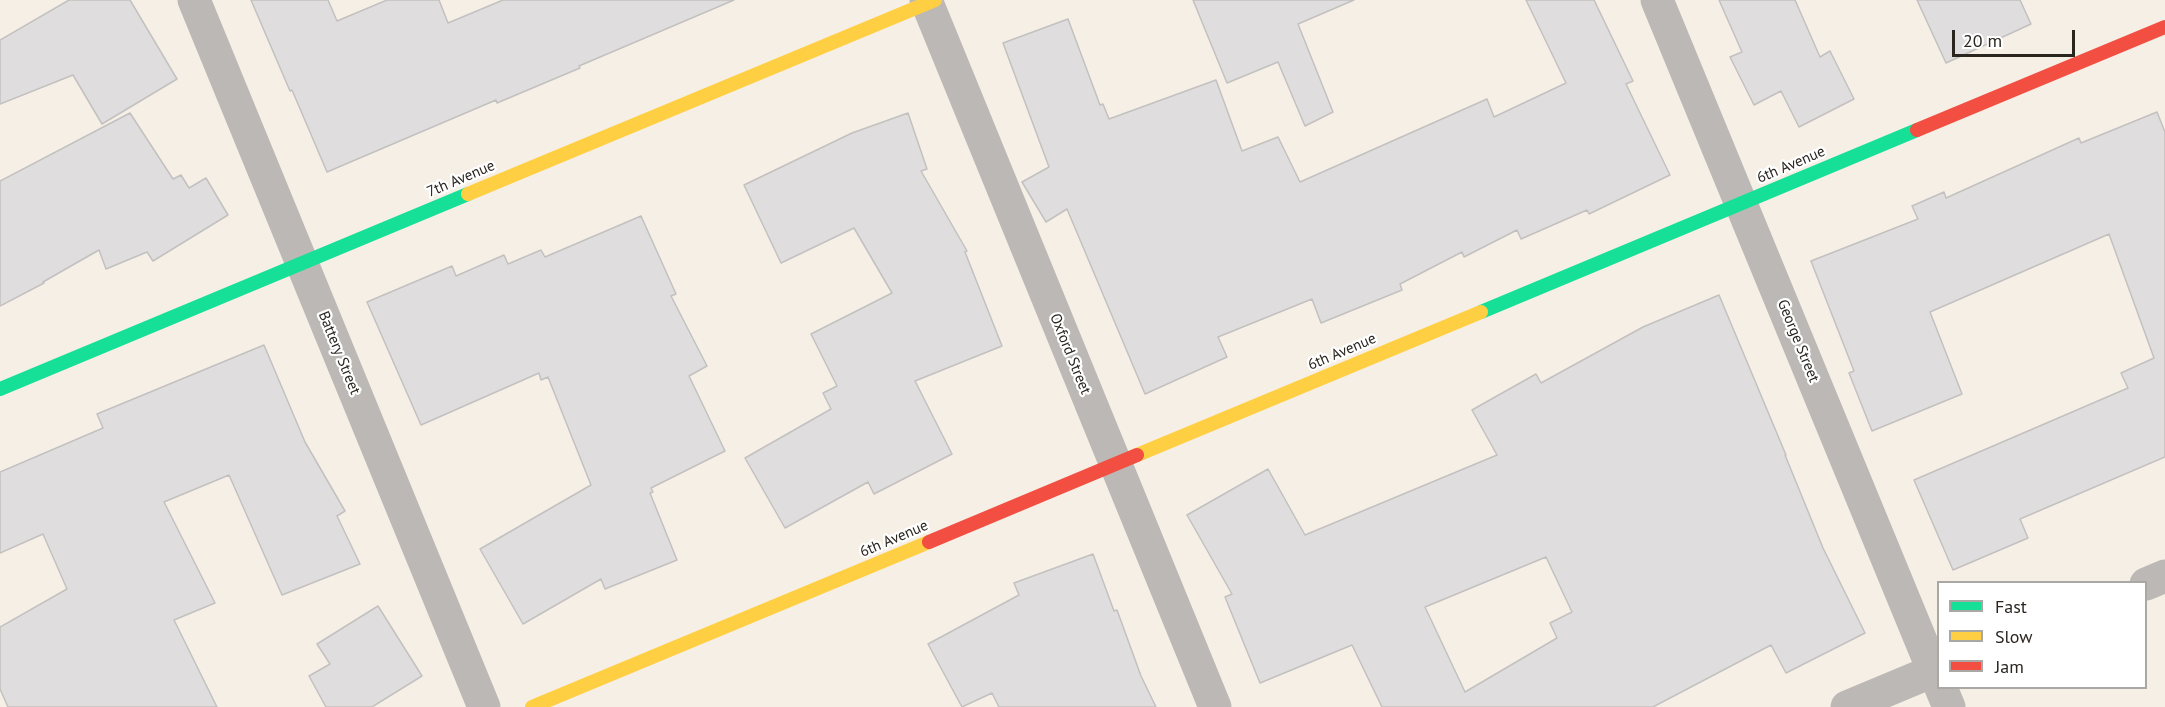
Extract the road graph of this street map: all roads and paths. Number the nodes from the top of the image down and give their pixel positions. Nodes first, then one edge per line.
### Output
1 (194, 0) edge
2 (1657, 0) edge
3 (930, 1) edge
4 (2165, 27) edge
5 (1741, 204) junction
6 (302, 263) junction
7 (0, 389) edge
8 (1115, 464) junction
9 (2165, 576) edge
10 (2147, 583) edge
11 (1937, 675) edge
12 (1937, 677) edge
13 (1942, 689) edge
14 (484, 707) edge
15 (532, 707) edge
16 (1215, 707) edge
17 (1847, 707) edge
18 (1949, 707) edge

1 - 6 street, Battery Street
2 - 5 street, George Street
3 - 6 street, 7th Avenue
3 - 8 street, Oxford Street
4 - 5 street, 6th Avenue
5 - 8 street, 6th Avenue
5 - 11 street, George Street
6 - 7 street, 7th Avenue
6 - 14 street, Battery Street
8 - 15 street, 6th Avenue
8 - 16 street, Oxford Street
9 - 10 street
12 - 17 street
13 - 18 street, George Street

